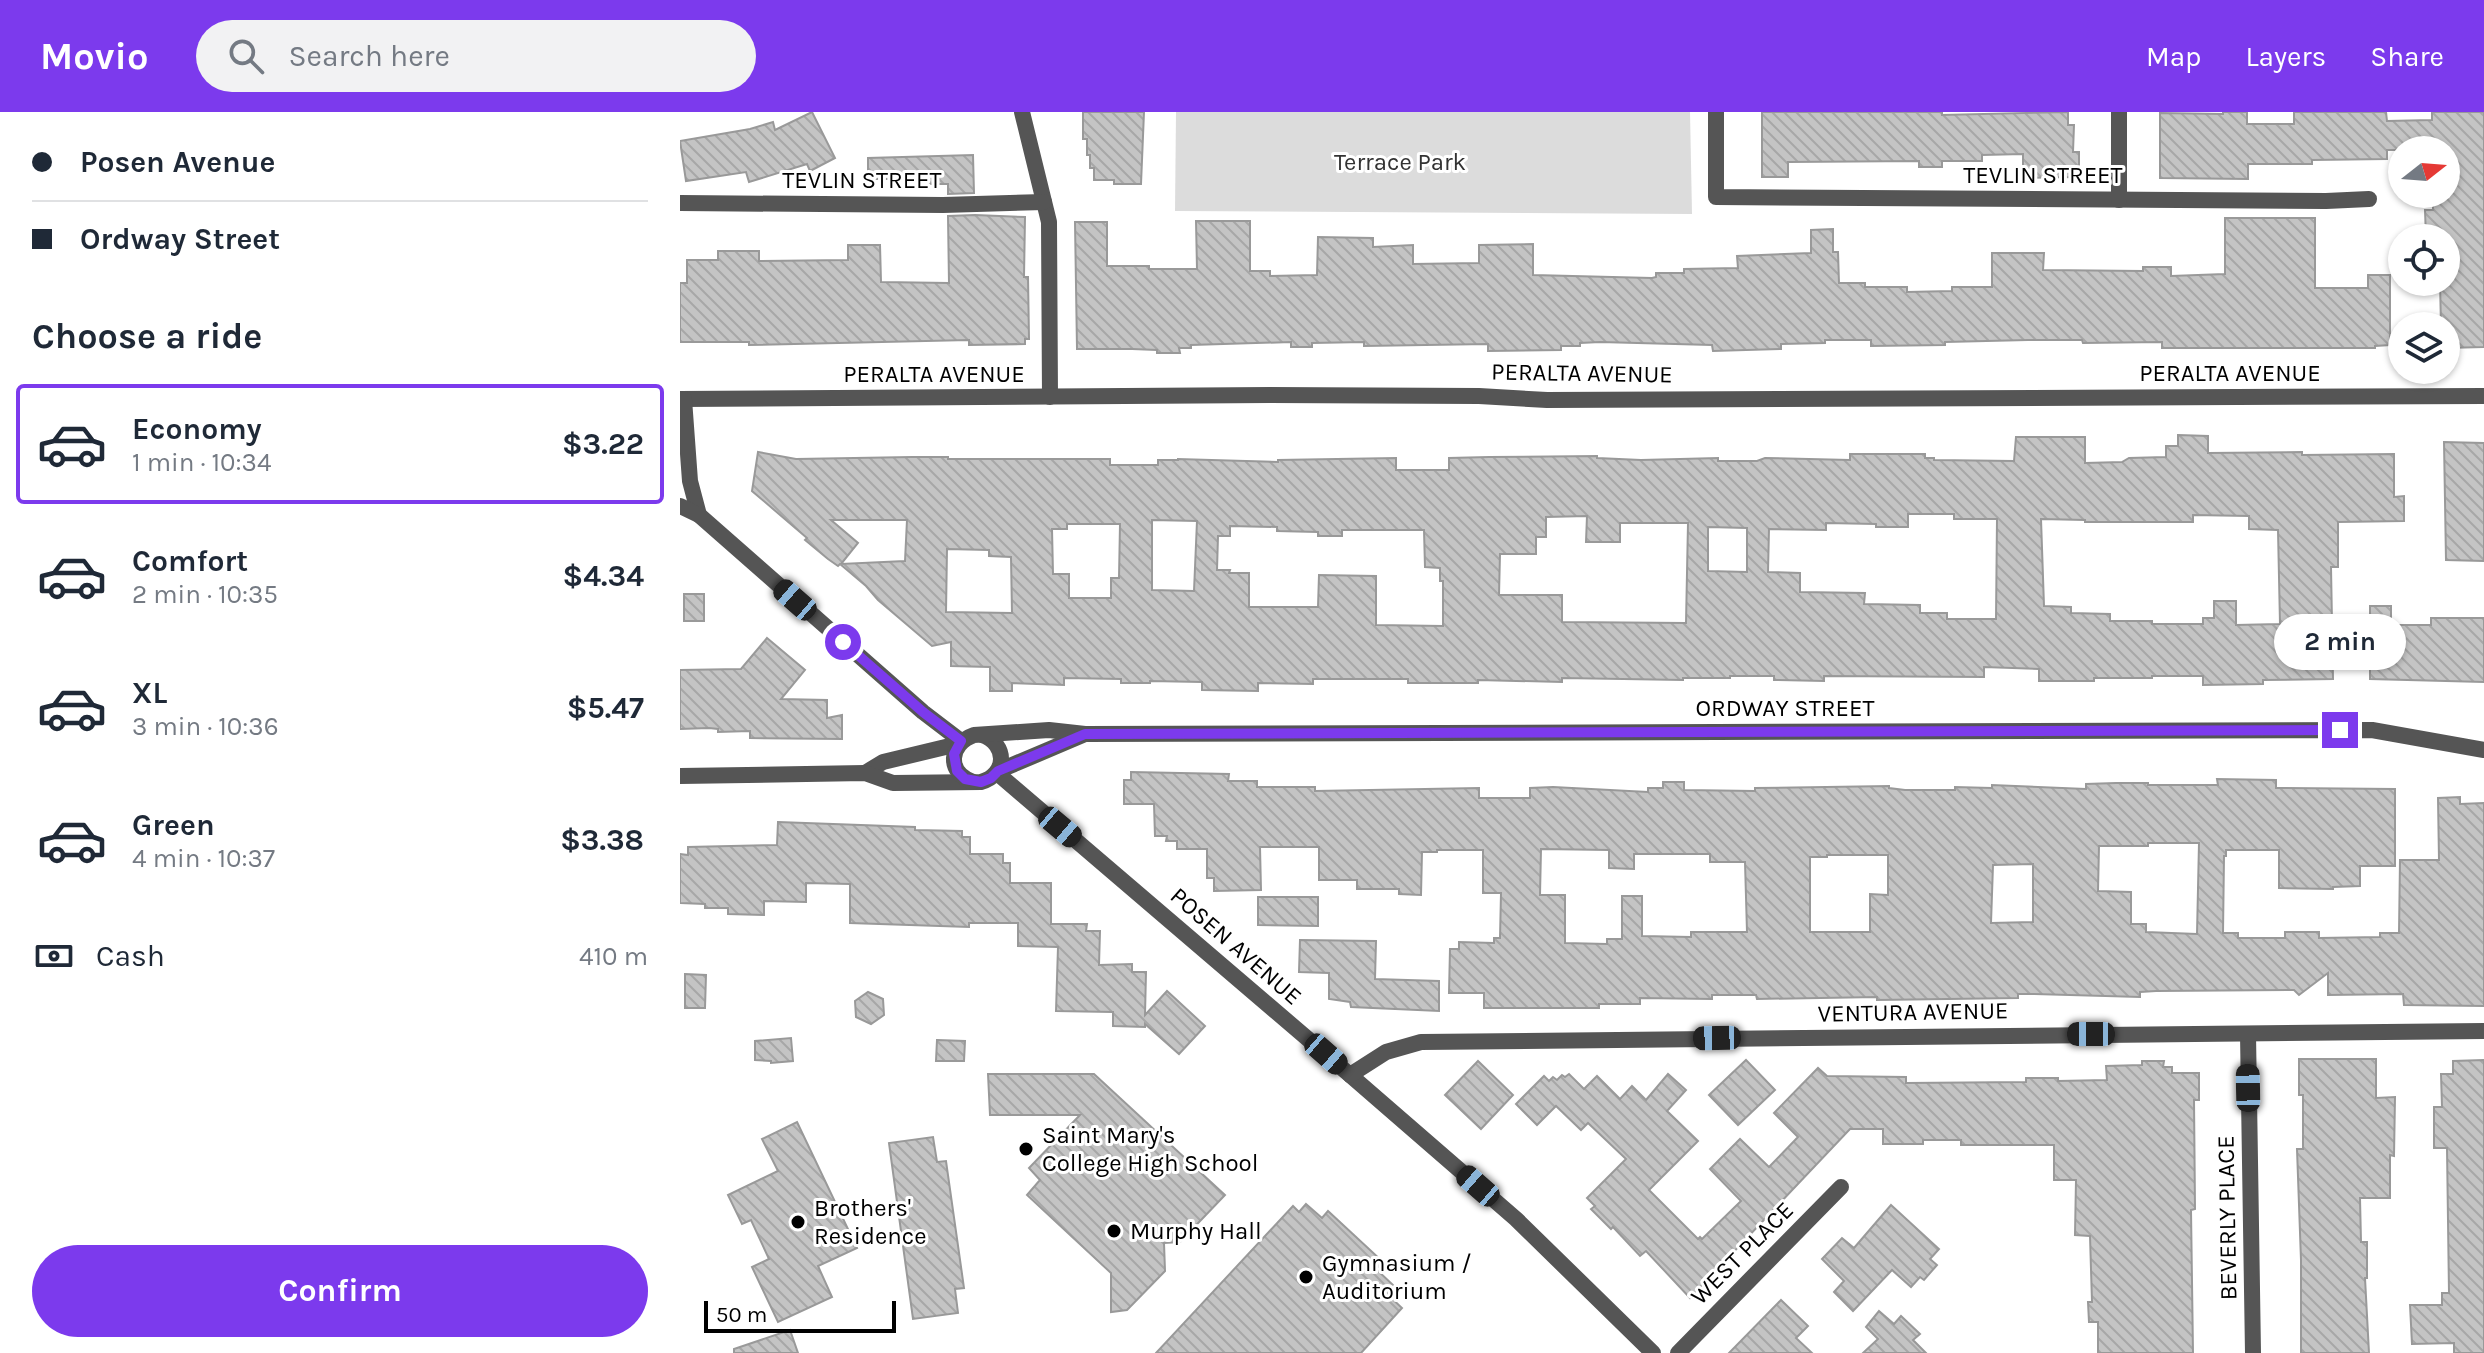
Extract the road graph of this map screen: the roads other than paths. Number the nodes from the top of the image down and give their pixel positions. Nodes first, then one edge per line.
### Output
1 (1022, 112) edge
2 (1716, 112) edge
3 (2119, 112) edge
4 (2369, 199) dead end
5 (2119, 200) junction
6 (1044, 202) junction
7 (680, 203) edge
8 (2484, 396) edge
9 (1050, 397) junction
10 (682, 399) edge
11 (680, 506) edge
12 (699, 515) junction
13 (1085, 734) junction
14 (982, 735) junction
15 (960, 742) junction
16 (2484, 750) edge
17 (998, 772) junction
18 (865, 773) junction
19 (680, 776) edge
20 (973, 782) junction
21 (2484, 1031) edge
22 (2248, 1034) junction
23 (1350, 1075) junction
24 (1841, 1187) dead end
25 (1653, 1353) edge
26 (1678, 1353) edge
27 (2253, 1353) edge

1 - 6 street
2 - 5 street, TEVLIN STREET
3 - 5 street
4 - 5 street, TEVLIN STREET
6 - 7 street, TEVLIN STREET
6 - 9 street
8 - 9 street, PERALTA AVENUE
9 - 10 street, PERALTA AVENUE
10 - 12 street
11 - 12 street
12 - 15 street
13 - 14 street, ORDWAY STREET
13 - 16 street, ORDWAY STREET
13 - 17 street, ORDWAY STREET
14 - 15 street
14 - 17 street
15 - 18 street
15 - 20 street
17 - 20 street
17 - 23 street, POSEN AVENUE
18 - 19 street
18 - 20 street
21 - 22 street, VENTURA AVENUE
22 - 23 street, VENTURA AVENUE
22 - 27 street, BEVERLY PLACE
23 - 25 street, POSEN AVENUE
24 - 26 street, WEST PLACE

